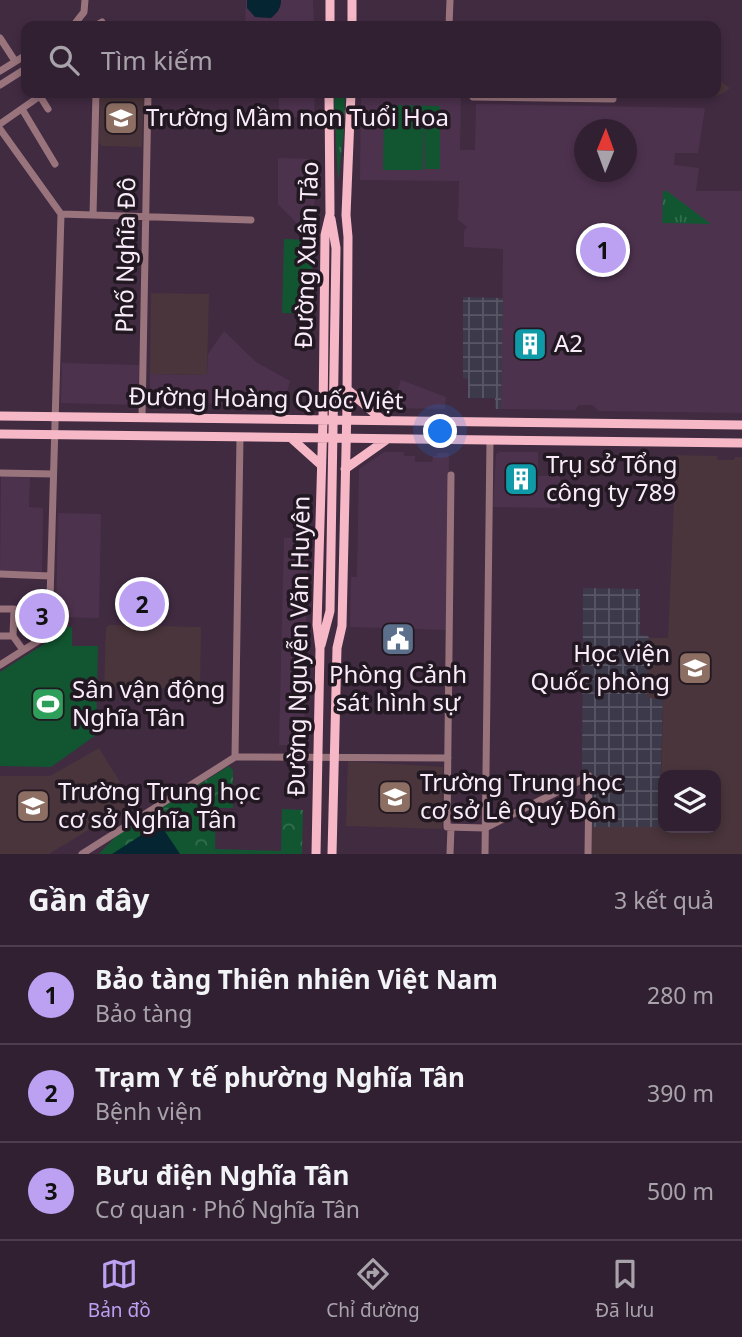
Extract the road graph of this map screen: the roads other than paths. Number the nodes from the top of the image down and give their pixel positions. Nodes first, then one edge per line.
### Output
1 (85, 0) edge
2 (330, 0) edge
3 (352, 0) edge
4 (450, 0) edge
5 (77, 21) edge
6 (330, 21) edge
7 (352, 21) edge
8 (449, 21) edge
9 (0, 38) edge
10 (21, 58) edge
11 (15, 61) junction
12 (0, 71) edge
13 (21, 74) edge
14 (0, 85) edge
15 (35, 98) edge
16 (40, 98) edge
17 (96, 98) edge
18 (148, 98) edge
19 (329, 98) edge
20 (351, 98) edge
21 (542, 98) edge
22 (612, 98) edge
23 (22, 109) junction
24 (48, 109) dead end
25 (0, 124) edge
26 (0, 129) edge
27 (54, 164) dead end
28 (330, 214) junction
29 (61, 215) junction
30 (93, 215) junction
31 (346, 215) junction
32 (146, 217) junction
33 (251, 220) dead end
34 (336, 248) junction
35 (122, 256) dead end
36 (145, 256) junction
37 (323, 369) junction
38 (347, 372) junction
39 (348, 390) junction
40 (0, 416) edge
41 (55, 417) junction
42 (142, 417) junction
43 (323, 419) junction
44 (347, 419) junction
45 (381, 419) junction
46 (638, 423) junction
47 (742, 425) edge
48 (0, 434) edge
49 (54, 434) junction
50 (240, 437) junction
51 (291, 438) junction
52 (323, 438) junction
53 (347, 439) junction
54 (387, 439) junction
55 (490, 440) junction
56 (637, 442) junction
57 (742, 443) edge
58 (321, 465) junction
59 (345, 470) junction
60 (0, 473) edge
61 (53, 474) junction
62 (451, 475) dead end
63 (321, 486) junction
64 (345, 488) junction
65 (0, 574) edge
66 (50, 576) junction
67 (0, 609) edge
68 (330, 611) junction
69 (0, 636) edge
70 (13, 636) junction
71 (337, 648) junction
72 (320, 649) junction
73 (23, 650) junction
74 (0, 665) edge
75 (335, 756) junction
76 (235, 757) junction
77 (317, 757) junction
78 (448, 758) junction
79 (449, 827) junction
80 (485, 828) junction
81 (82, 854) edge
82 (316, 854) edge
83 (332, 854) edge
84 (450, 854) edge
85 (485, 854) edge
86 (588, 854) edge

1 - 5 street
2 - 6 main road
3 - 7 main road
4 - 8 street
9 - 11 street
10 - 11 street
11 - 12 street
13 - 14 street
15 - 23 street
16 - 24 street
17 - 30 street
18 - 32 street, Phố Nghĩa Đô
19 - 28 main road, Đường Xuân Tảo
20 - 31 main road, Đường Xuân Tảo
21 - 22 street
23 - 25 street
23 - 27 street
26 - 29 street
28 - 34 main road
28 - 37 main road, Đường Xuân Tảo
29 - 30 street
29 - 41 street
30 - 32 street
31 - 34 main road
31 - 38 main road, Đường Xuân Tảo
32 - 33 street
32 - 36 street, Phố Nghĩa Đô
34 - 68 main road
35 - 36 street
36 - 42 street, Phố Nghĩa Đô
37 - 38 main road
37 - 43 main road, Đường Xuân Tảo
38 - 39 main road, Đường Xuân Tảo
39 - 44 main road, Đường Xuân Tảo
39 - 45 main road
40 - 41 main road, Đường Hoàng Quốc Việt
41 - 42 main road, Đường Hoàng Quốc Việt
41 - 49 street
42 - 43 main road, Đường Hoàng Quốc Việt
43 - 44 main road, Đường Hoàng Quốc Việt
43 - 52 main road, Đường Xuân Tảo
44 - 45 main road, Đường Hoàng Quốc Việt
44 - 53 main road, Đường Xuân Tảo
45 - 46 main road, Đường Hoàng Quốc Việt
46 - 47 main road, Đường Hoàng Quốc Việt
46 - 56 main road
48 - 49 main road, Đường Hoàng Quốc Việt
49 - 50 main road, Đường Hoàng Quốc Việt
49 - 61 street
50 - 51 main road, Đường Hoàng Quốc Việt
50 - 76 street
51 - 52 main road, Đường Hoàng Quốc Việt
51 - 58 main road
52 - 53 main road, Đường Hoàng Quốc Việt
52 - 58 main road, Đường Nguyễn Văn Huyên
53 - 54 main road, Đường Hoàng Quốc Việt
53 - 59 main road, Đường Nguyễn Văn Huyên
54 - 55 main road, Đường Hoàng Quốc Việt
54 - 59 main road
55 - 56 main road, Đường Hoàng Quốc Việt
55 - 80 street
56 - 57 main road, Đường Hoàng Quốc Việt
58 - 63 main road, Đường Nguyễn Văn Huyên
59 - 64 main road, Đường Nguyễn Văn Huyên
60 - 61 street
61 - 66 street
62 - 78 street
63 - 64 main road
63 - 72 main road, Đường Nguyễn Văn Huyên
64 - 71 main road, Đường Nguyễn Văn Huyên
65 - 66 street
66 - 73 street
67 - 70 street
68 - 71 main road
68 - 72 main road
69 - 70 street
70 - 73 street
71 - 75 main road, Đường Nguyễn Văn Huyên
72 - 77 main road, Đường Nguyễn Văn Huyên
73 - 74 street
75 - 77 street
75 - 78 street
75 - 83 main road, Đường Nguyễn Văn Huyên
76 - 77 street
76 - 81 street
77 - 82 main road, Đường Nguyễn Văn Huyên
78 - 79 street
79 - 80 street
79 - 84 street
80 - 85 street
80 - 86 street

